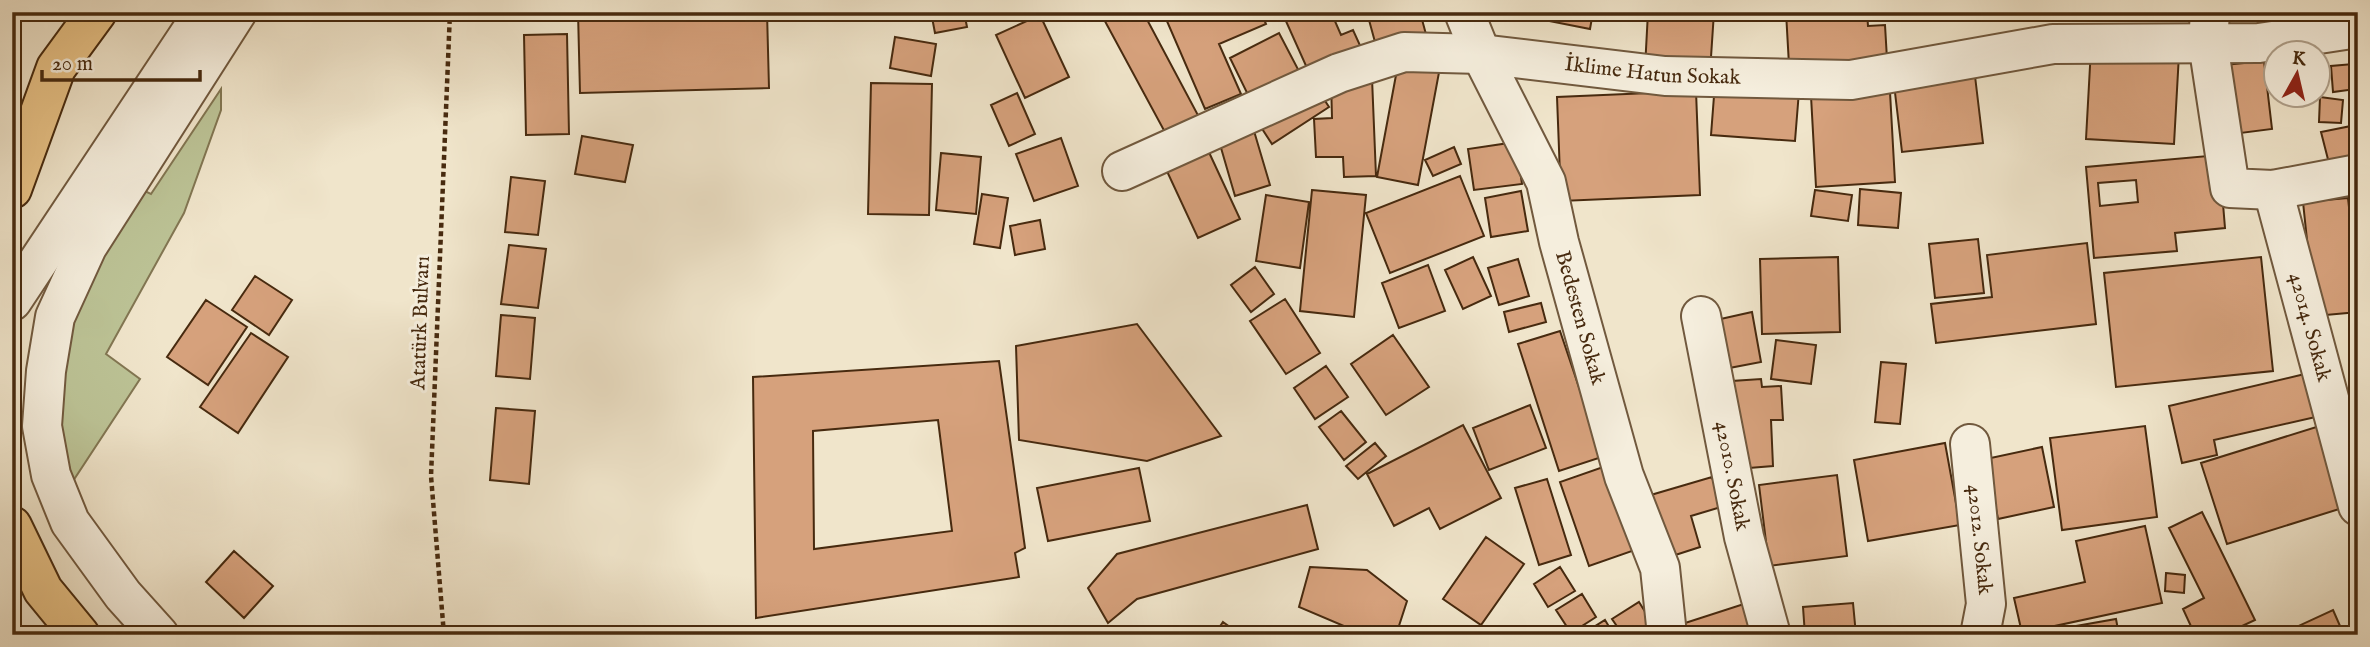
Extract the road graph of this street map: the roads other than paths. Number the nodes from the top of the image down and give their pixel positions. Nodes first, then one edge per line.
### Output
1 (97, 12) edge
2 (204, 12) edge
3 (237, 12) edge
4 (1464, 12) edge
5 (2209, 28) edge
6 (2358, 28) edge
7 (1481, 54) junction
8 (1122, 171) dead end
9 (2358, 174) edge
10 (12, 189) edge
11 (2273, 190) junction
12 (12, 301) edge
13 (1701, 316) dead end
14 (1969, 444) dead end
15 (2358, 506) edge
16 (12, 526) edge
17 (80, 635) edge
18 (159, 635) edge
19 (1667, 635) edge
20 (1771, 635) edge
21 (1980, 635) edge

1 - 10 main road
2 - 12 street
3 - 18 street
4 - 7 street, Bedesten Sokak
5 - 6 street, İklime Hatun Sokak
5 - 7 street, İklime Hatun Sokak
5 - 11 street
7 - 8 street, İklime Hatun Sokak
7 - 19 street, Bedesten Sokak
9 - 11 street
11 - 15 street, 42014. Sokak
13 - 20 street, 42010. Sokak
14 - 21 street, 42012. Sokak
16 - 17 main road

